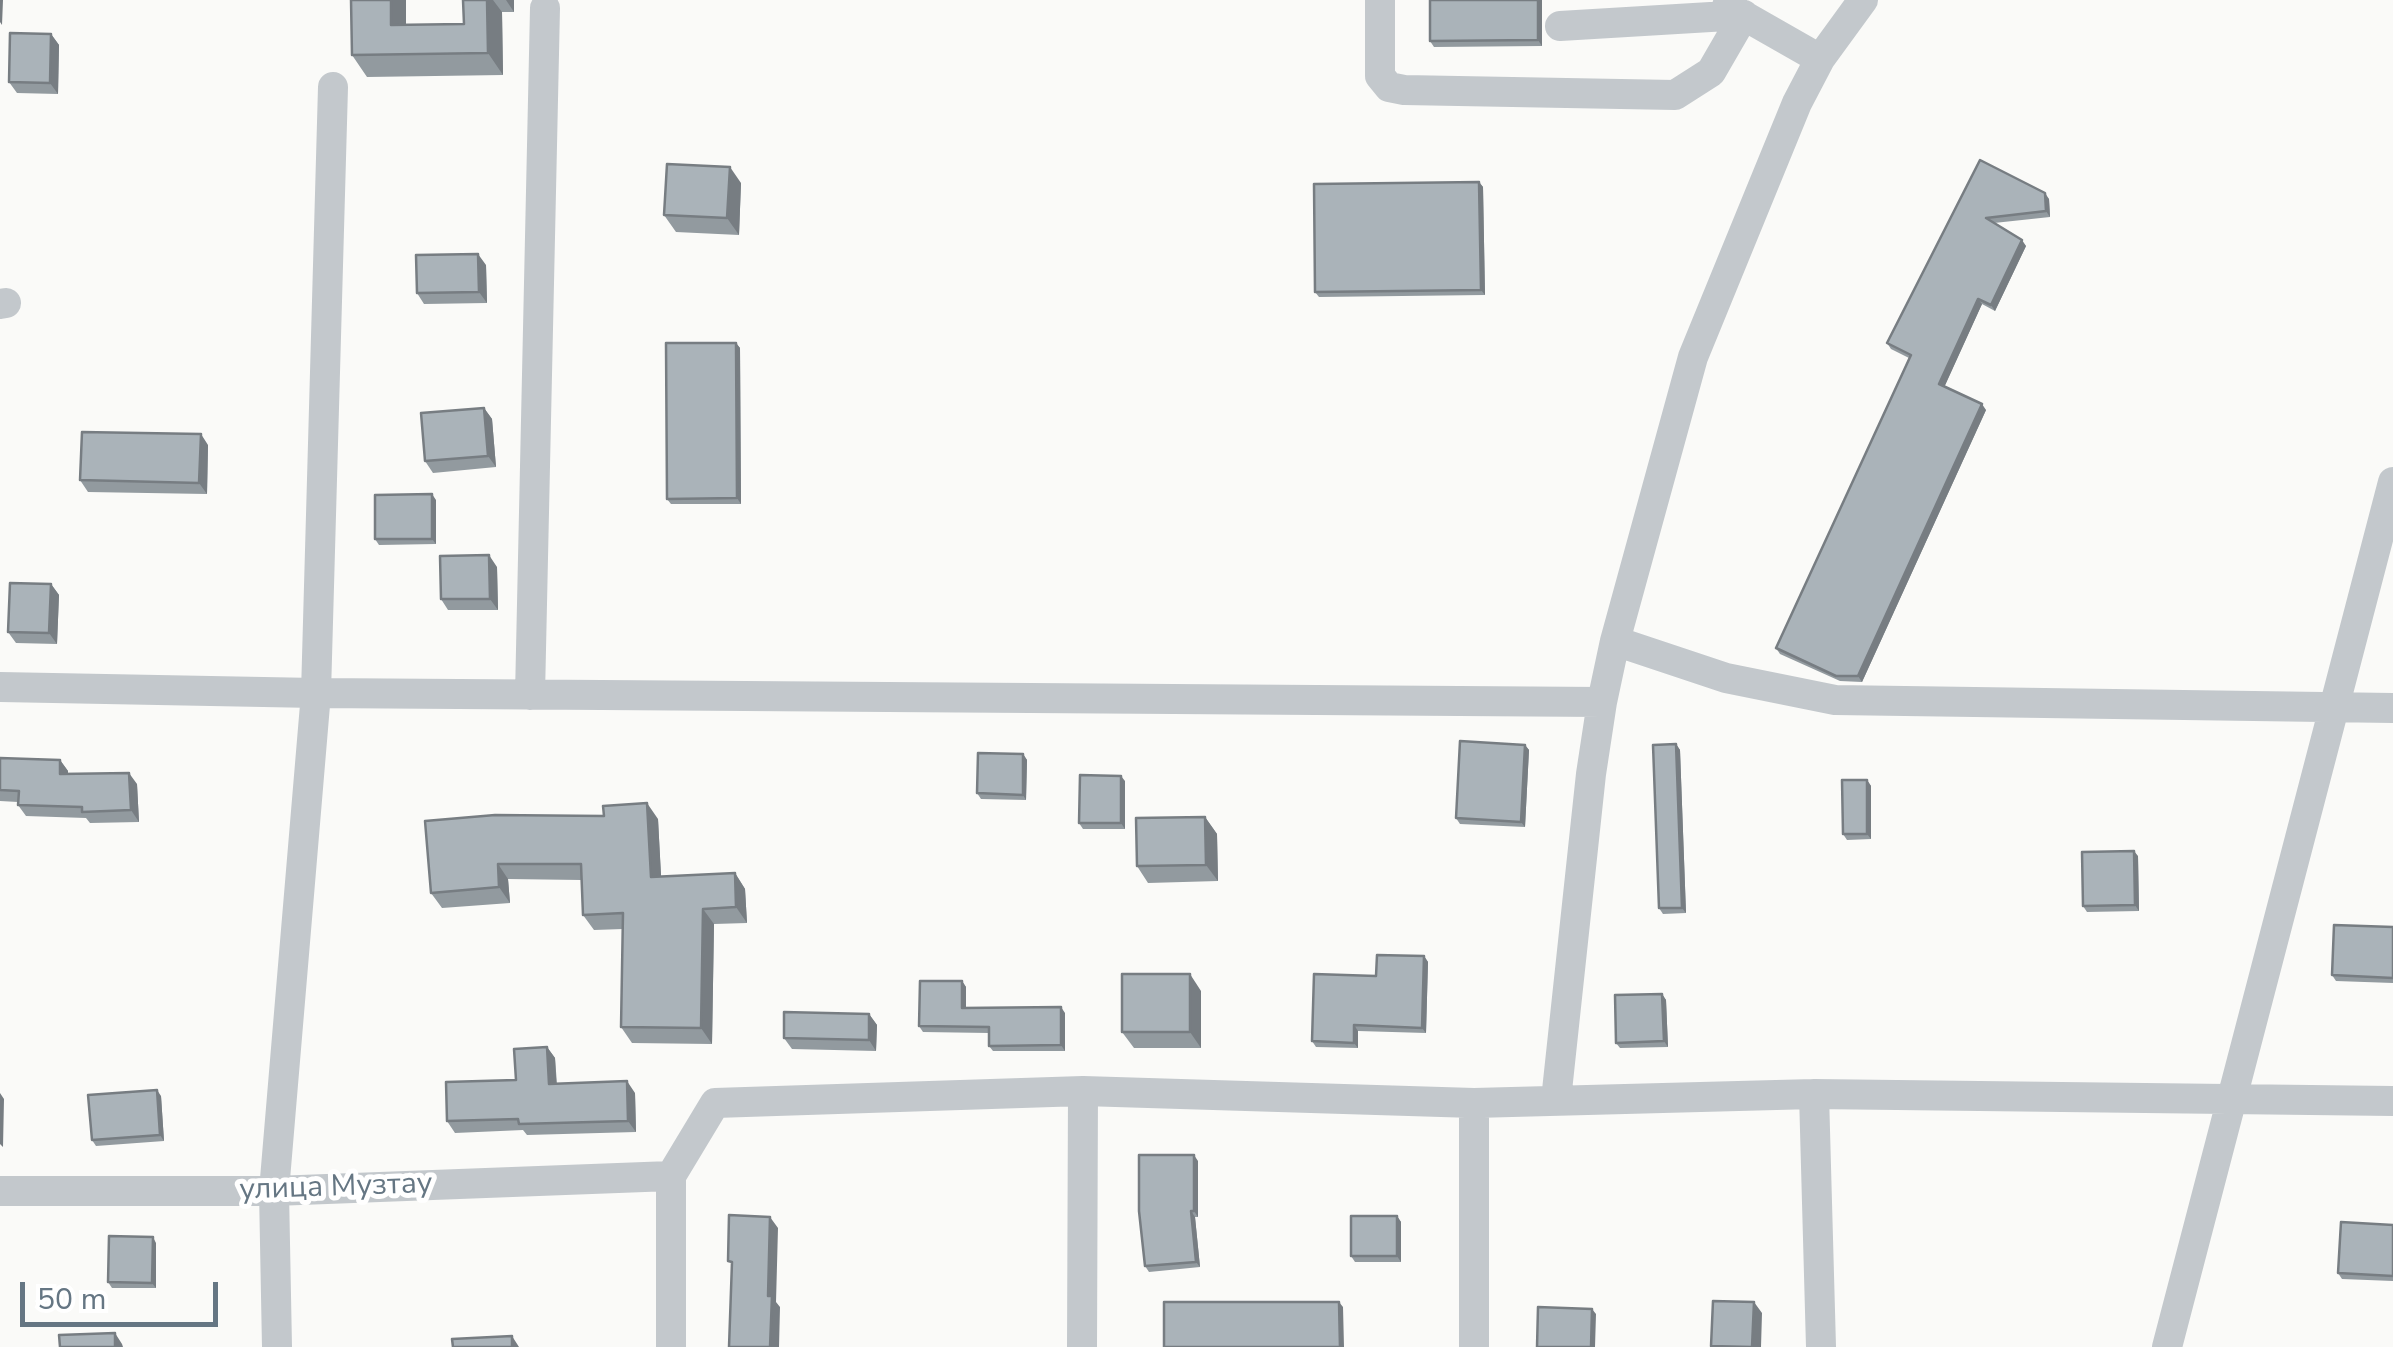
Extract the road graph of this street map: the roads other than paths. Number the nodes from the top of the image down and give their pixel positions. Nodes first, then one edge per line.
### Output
1 (1380, 0) edge
2 (1715, 0) edge
3 (1862, 0) edge
4 (546, 8) dead end
5 (1744, 15) junction
6 (1560, 26) dead end
7 (1820, 59) junction
8 (333, 88) dead end
9 (2393, 482) edge
10 (1615, 641) junction
11 (0, 687) edge
12 (316, 694) junction
13 (530, 695) junction
14 (1602, 702) junction
15 (2331, 708) junction
16 (2393, 708) edge
17 (1083, 1092) junction
18 (1814, 1094) junction
19 (1556, 1100) junction
20 (2230, 1100) junction
21 (2393, 1101) edge
22 (1474, 1103) junction
23 (671, 1176) junction
24 (0, 1191) edge
25 (274, 1191) junction
26 (277, 1347) edge
27 (671, 1347) edge
28 (1082, 1347) edge
29 (1474, 1347) edge
30 (1821, 1347) edge
31 (2166, 1347) edge

1 - 5 street
2 - 5 street
3 - 7 street
4 - 13 street
5 - 6 street
5 - 7 street
7 - 10 street
8 - 12 street
9 - 15 street
10 - 14 street
10 - 15 street
11 - 12 street
12 - 13 street
12 - 25 street
13 - 14 street
14 - 19 street
15 - 16 street
15 - 20 street
17 - 22 street
17 - 23 street
17 - 28 street
18 - 19 street
18 - 20 street
18 - 30 street
19 - 22 street
20 - 21 street
20 - 31 street
22 - 29 street
23 - 25 street, улица Музтау
23 - 27 street
24 - 25 street, улица Музтау
25 - 26 street

